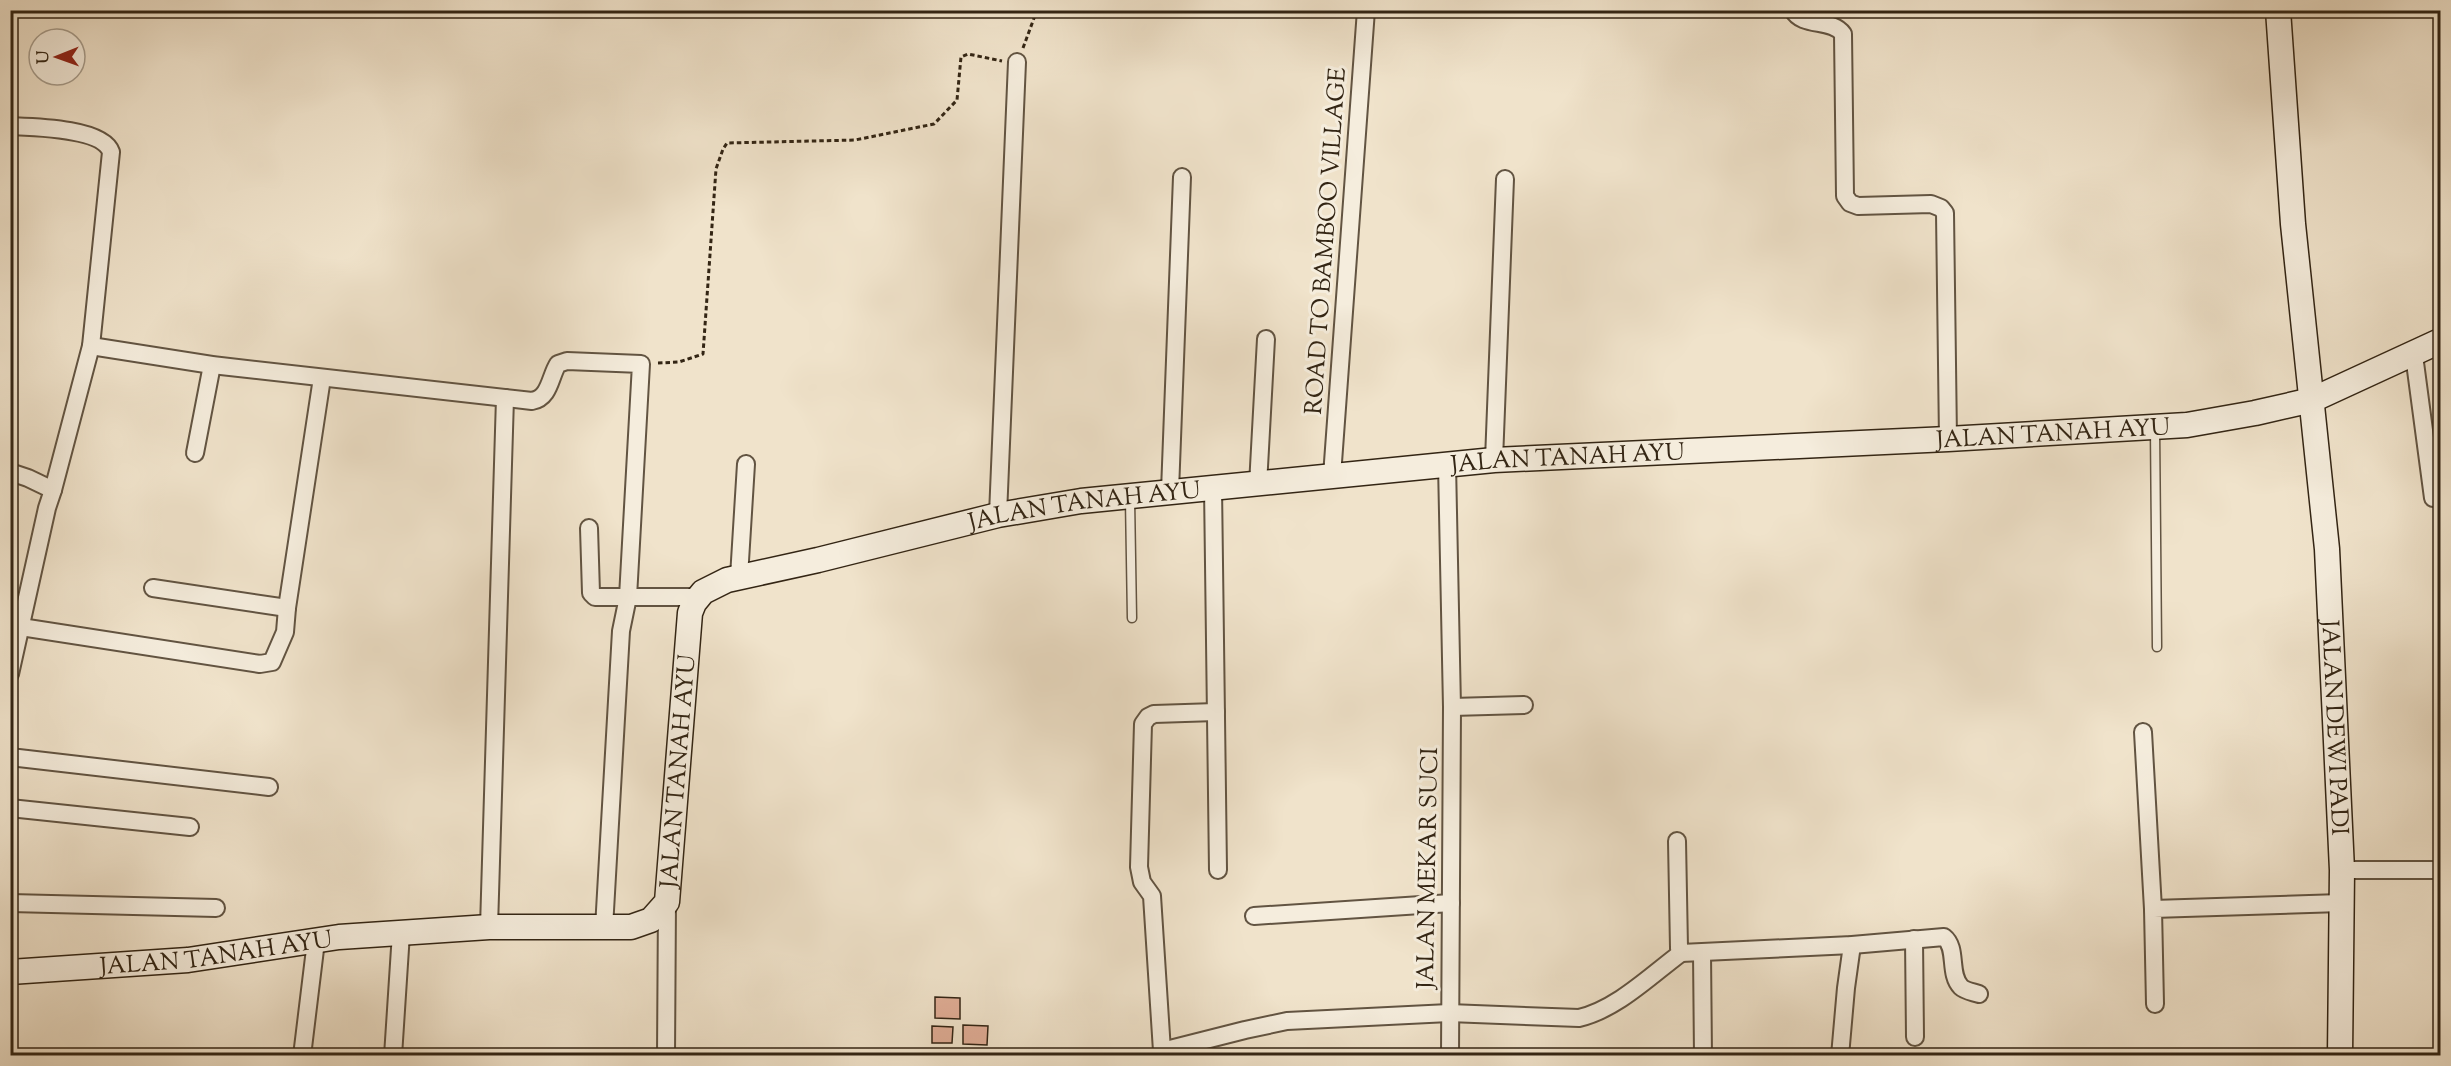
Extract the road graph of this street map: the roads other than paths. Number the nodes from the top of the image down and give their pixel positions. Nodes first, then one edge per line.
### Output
1 (1366, 10) edge
2 (1793, 10) edge
3 (2278, 10) edge
4 (1017, 62) road end
5 (10, 126) edge
6 (1182, 177) dead end
7 (1505, 178) dead end
8 (1266, 339) dead end
9 (2440, 341) edge
10 (92, 345) junction
11 (2414, 355) junction
12 (212, 365) junction
13 (322, 378) junction
14 (505, 398) junction
15 (2312, 400) junction
16 (2155, 427) junction
17 (1948, 439) junction
18 (195, 453) dead end
19 (1494, 460) junction
20 (746, 464) dead end
21 (1447, 465) junction
22 (10, 472) edge
23 (1332, 476) junction
24 (1258, 485) junction
25 (1213, 487) junction
26 (53, 490) junction
27 (1170, 491) junction
28 (1130, 495) junction
29 (2433, 498) dead end
30 (998, 515) junction
31 (589, 528) dead end
32 (739, 577) junction
33 (153, 588) dead end
34 (628, 597) junction
35 (697, 597) junction
36 (287, 608) junction
37 (1132, 618) dead end
38 (21, 627) junction
39 (2157, 647) dead end
40 (10, 674) edge
41 (1524, 705) dead end
42 (1452, 707) junction
43 (1216, 712) junction
44 (2143, 732) dead end
45 (10, 757) edge
46 (269, 787) dead end
47 (10, 808) edge
48 (190, 827) dead end
49 (1677, 841) dead end
50 (1218, 870) dead end
51 (2342, 870) junction
52 (2440, 870) edge
53 (667, 902) junction
54 (10, 903) edge
55 (1451, 903) junction
56 (2341, 903) junction
57 (216, 908) dead end
58 (2153, 909) junction
59 (1254, 916) dead end
60 (489, 927) junction
61 (604, 928) junction
62 (401, 933) junction
63 (1914, 939) junction
64 (316, 941) junction
65 (1852, 945) junction
66 (1681, 952) junction
67 (1702, 953) junction
68 (10, 972) edge
69 (1979, 994) dead end
70 (2155, 1004) dead end
71 (1449, 1013) junction
72 (1915, 1037) dead end
73 (1162, 1053) edge
74 (302, 1056) edge
75 (393, 1056) edge
76 (666, 1056) edge
77 (1450, 1056) edge
78 (1703, 1056) edge
79 (1840, 1056) edge
80 (2340, 1056) edge

1 - 23 street, ROAD TO BAMBOO VILLAGE
2 - 17 street
3 - 15 street, JALAN DEWI PADI
4 - 30 street
5 - 10 street
6 - 27 street
7 - 19 street
8 - 24 street
9 - 11 street, JALAN TANAH AYU
10 - 12 street
10 - 26 street
11 - 15 street, JALAN TANAH AYU
11 - 29 street
12 - 13 street
12 - 18 street
13 - 14 street
13 - 36 street
14 - 34 street
14 - 60 street
15 - 16 street, JALAN TANAH AYU
15 - 51 street, JALAN DEWI PADI
16 - 17 street, JALAN TANAH AYU
16 - 39 lane
17 - 19 street, JALAN TANAH AYU
19 - 21 street, JALAN TANAH AYU
20 - 32 street
21 - 23 street, JALAN TANAH AYU
21 - 42 street, JALAN MEKAR SUCI
22 - 26 street
23 - 24 street, JALAN TANAH AYU
24 - 25 street, JALAN TANAH AYU
25 - 27 street, JALAN TANAH AYU
25 - 43 street
26 - 38 street
27 - 28 street, JALAN TANAH AYU
28 - 30 street, JALAN TANAH AYU
28 - 37 lane
30 - 32 street, JALAN TANAH AYU
31 - 34 street
32 - 35 street, JALAN TANAH AYU
33 - 36 street
34 - 35 street
34 - 61 street
35 - 53 street, JALAN TANAH AYU
36 - 38 street
38 - 40 street
41 - 42 street
42 - 55 street, JALAN MEKAR SUCI
43 - 50 street
43 - 73 street
44 - 58 street
45 - 46 street
47 - 48 street
49 - 66 street
51 - 52 street
51 - 56 street, JALAN DEWI PADI
53 - 61 street, JALAN TANAH AYU
53 - 76 street
54 - 57 street
55 - 59 street
55 - 71 street, JALAN MEKAR SUCI
56 - 58 street
56 - 80 street, JALAN DEWI PADI
58 - 70 street
60 - 61 street, JALAN TANAH AYU
60 - 62 street, JALAN TANAH AYU
62 - 64 street, JALAN TANAH AYU
62 - 75 street
63 - 65 street
63 - 69 street
63 - 72 street
64 - 68 street, JALAN TANAH AYU
64 - 74 street
65 - 67 street
65 - 79 street
66 - 67 street
66 - 71 street
67 - 78 street
71 - 73 street, JALAN MEKAR SUCI
71 - 77 street

